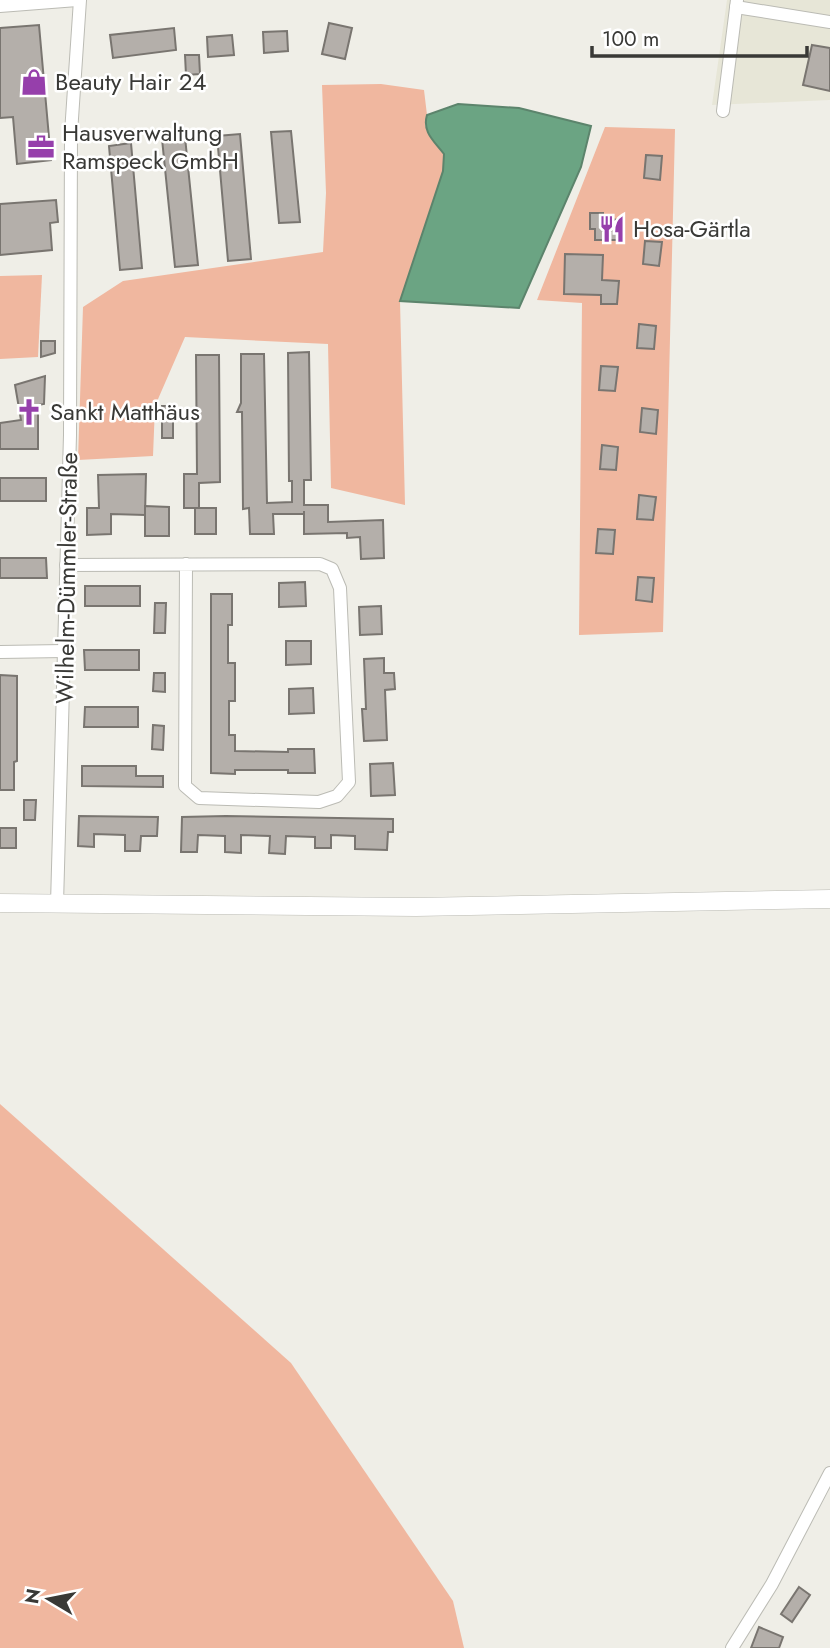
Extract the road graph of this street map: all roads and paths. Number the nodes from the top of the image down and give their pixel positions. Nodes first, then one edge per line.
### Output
1 (79, 0) edge
2 (737, 3) edge
3 (0, 6) edge
4 (830, 22) edge
5 (723, 111) dead end
6 (186, 564) junction
7 (66, 565) junction
8 (64, 651) junction
9 (0, 652) edge
10 (830, 899) edge
11 (0, 903) edge
12 (57, 904) junction
13 (830, 1473) edge
14 (732, 1648) edge

1 - 3 street
1 - 7 street, Wilhelm-Dümmler-Straße
2 - 4 street
2 - 5 street
6 - 6 street
6 - 7 street
7 - 8 street, Wilhelm-Dümmler-Straße
8 - 9 street
8 - 12 street, Wilhelm-Dümmler-Straße
10 - 12 main road
11 - 12 main road
13 - 14 street

